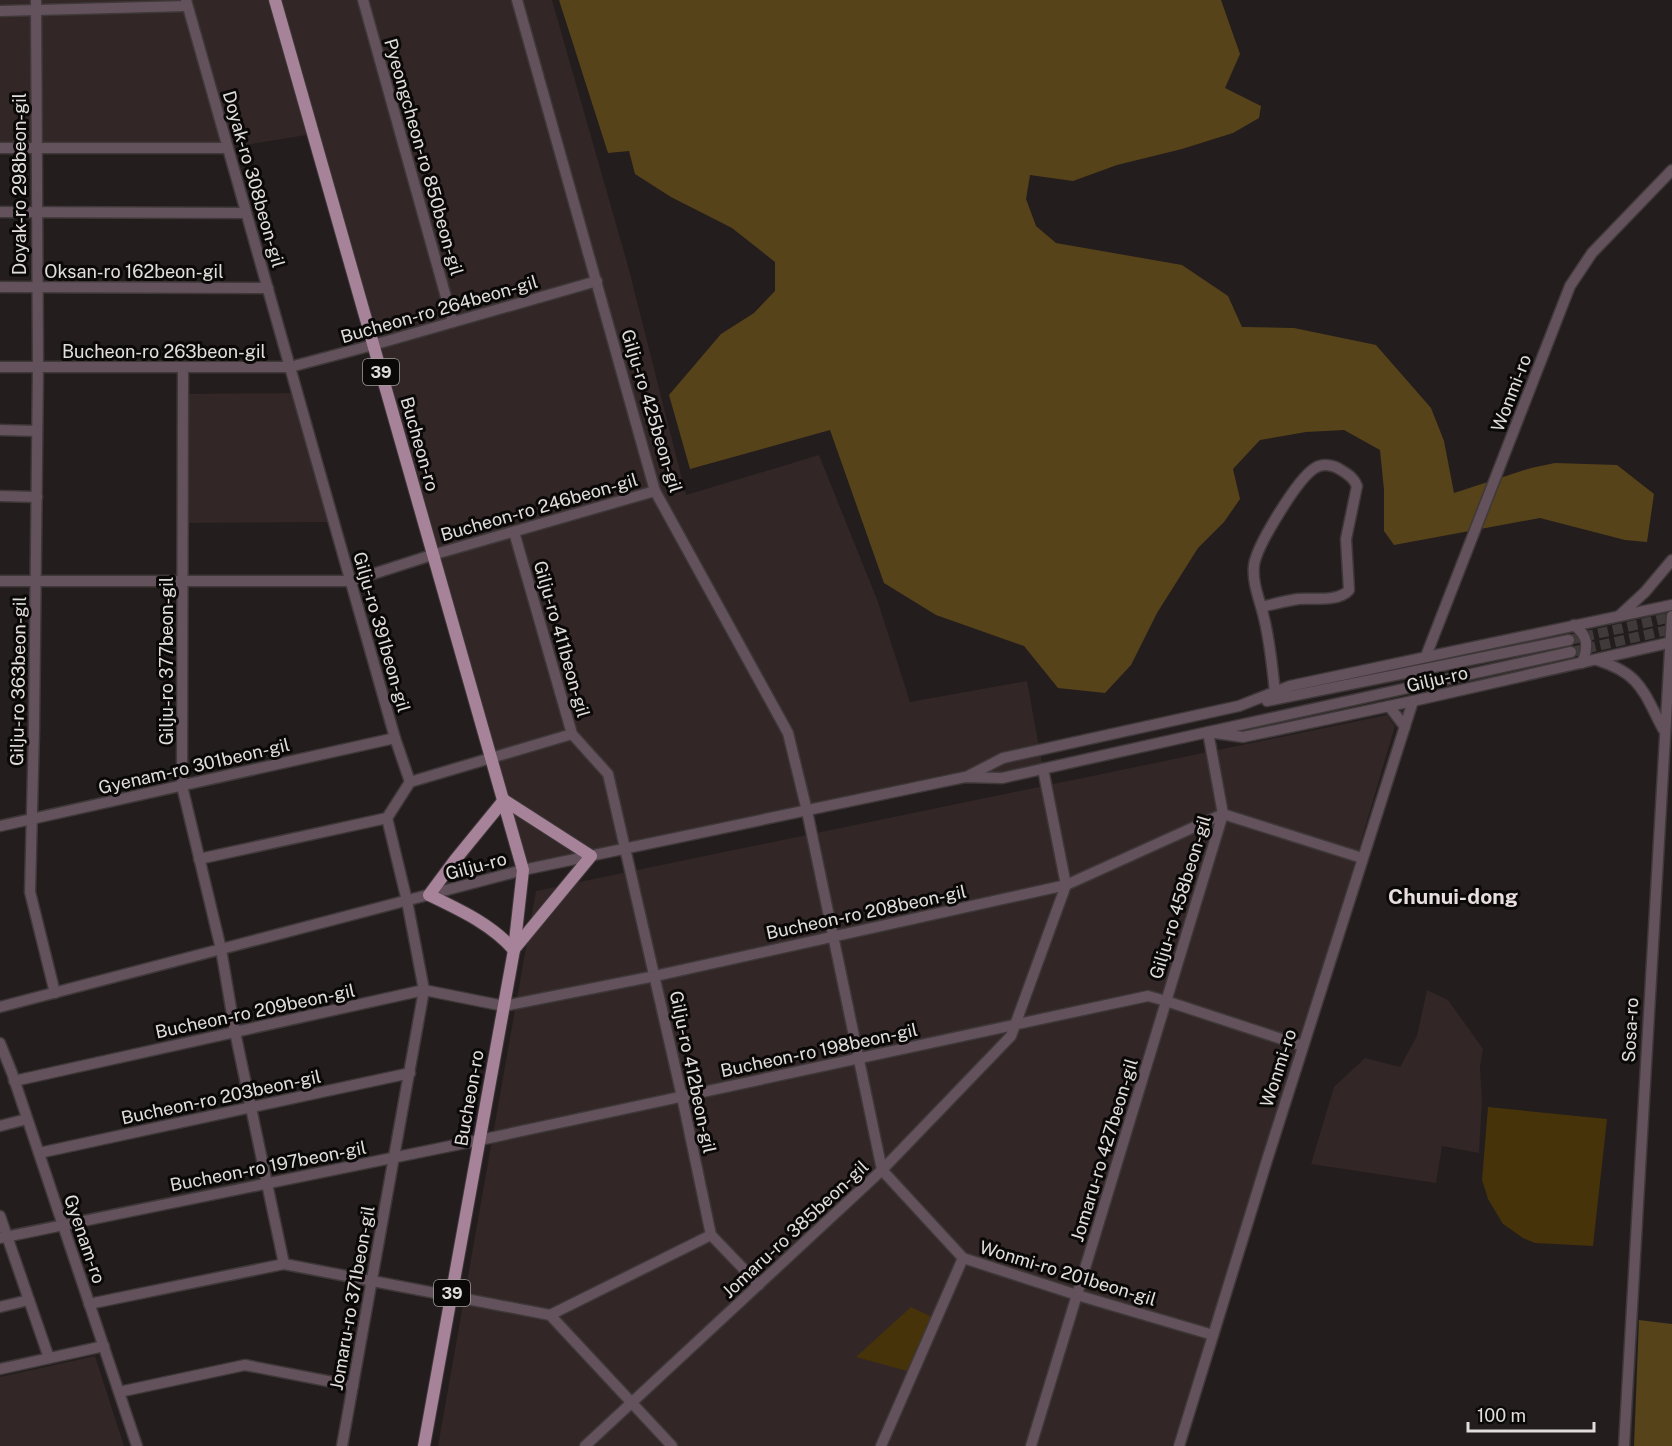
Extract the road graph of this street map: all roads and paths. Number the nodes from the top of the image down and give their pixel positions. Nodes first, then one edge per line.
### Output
1 (274, 0) edge
2 (363, 0) edge
3 (517, 0) edge
4 (187, 3) edge
5 (36, 5) edge
6 (0, 11) edge
7 (0, 148) edge
8 (36, 148) junction
9 (227, 148) junction
10 (1672, 170) edge
11 (0, 212) edge
12 (36, 212) junction
13 (246, 213) junction
14 (597, 281) junction
15 (0, 287) edge
16 (36, 287) junction
17 (267, 288) junction
18 (453, 322) junction
19 (373, 345) junction
20 (38, 367) junction
21 (183, 367) junction
22 (290, 367) junction
23 (0, 368) edge
24 (0, 430) edge
25 (37, 431) junction
26 (656, 492) junction
27 (0, 496) edge
28 (37, 497) junction
29 (514, 532) junction
30 (432, 555) junction
31 (1672, 560) edge
32 (0, 581) edge
33 (36, 581) junction
34 (183, 581) junction
35 (351, 581) junction
36 (1672, 605) edge
37 (1261, 607) junction
38 (1618, 616) junction
39 (1672, 616) edge
40 (1574, 625) junction
41 (1569, 640) tunnel mouth
42 (1671, 642) edge
43 (1571, 652) tunnel mouth
44 (1426, 656) junction
45 (1596, 660) junction
46 (1582, 663) junction
47 (1670, 678) edge
48 (1275, 692) junction
49 (1413, 701) junction
50 (1239, 706) junction
51 (1389, 706) junction
52 (1405, 727) junction
53 (1664, 731) junction
54 (1208, 732) junction
55 (572, 734) junction
56 (396, 738) junction
57 (1060, 746) junction
58 (491, 759) junction
59 (1063, 765) junction
60 (1043, 769) junction
61 (965, 777) junction
62 (410, 782) junction
63 (182, 786) junction
64 (504, 800) junction
65 (807, 810) junction
66 (1223, 814) junction
67 (387, 818) junction
68 (33, 819) junction
69 (0, 826) edge
70 (625, 849) junction
71 (591, 856) junction
72 (1362, 858) junction
73 (199, 859) junction
74 (523, 870) junction
75 (1066, 885) junction
76 (429, 895) junction
77 (407, 901) junction
78 (833, 936) junction
79 (221, 949) junction
80 (514, 950) junction
81 (655, 976) junction
82 (424, 990) junction
83 (55, 993) junction
84 (1166, 1001) junction
85 (504, 1006) junction
86 (0, 1007) edge
87 (1016, 1025) junction
88 (235, 1032) junction
89 (0, 1043) edge
90 (1303, 1047) junction
91 (859, 1059) junction
92 (410, 1073) junction
93 (0, 1075) edge
94 (13, 1077) junction
95 (682, 1097) junction
96 (252, 1107) junction
97 (27, 1119) junction
98 (0, 1126) edge
99 (480, 1140) junction
100 (39, 1153) junction
101 (395, 1157) junction
102 (882, 1170) junction
103 (268, 1183) junction
104 (0, 1216) edge
105 (63, 1224) junction
106 (711, 1235) junction
107 (4, 1237) edge
108 (963, 1258) junction
109 (284, 1264) junction
110 (372, 1281) junction
111 (759, 1285) junction
112 (1077, 1294) junction
113 (451, 1296) junction
114 (29, 1300) junction
115 (89, 1304) junction
116 (0, 1307) edge
117 (550, 1315) junction
118 (1213, 1335) junction
119 (104, 1346) junction
120 (49, 1358) junction
121 (0, 1369) edge
122 (353, 1386) junction
123 (119, 1392) junction
124 (632, 1403) junction
125 (137, 1446) edge
126 (342, 1446) edge
127 (424, 1446) edge
128 (585, 1446) edge
129 (672, 1446) edge
130 (881, 1446) edge
131 (1031, 1446) edge
132 (1179, 1446) edge
133 (1624, 1446) edge

1 - 19 main road, Bucheon-ro / 39
2 - 18 street, Pyeongcheon-ro 850beon-gil
3 - 14 street, Gilju-ro 425beon-gil
4 - 5 street
4 - 9 street, Doyak-ro 308beon-gil
5 - 6 street
5 - 8 street, Doyak-ro 298beon-gil
7 - 8 street
8 - 9 street
8 - 12 street, Doyak-ro 298beon-gil
9 - 13 street, Doyak-ro 308beon-gil
10 - 44 street, Wonmi-ro
11 - 12 street
12 - 13 street
12 - 16 street, Doyak-ro 298beon-gil
13 - 17 street, Doyak-ro 308beon-gil
14 - 18 street, Bucheon-ro 264beon-gil
14 - 26 street, Gilju-ro 425beon-gil
15 - 16 street, Oksan-ro 162beon-gil
16 - 17 street, Oksan-ro 162beon-gil
16 - 20 street, Doyak-ro 298beon-gil
17 - 22 street, Doyak-ro 308beon-gil
18 - 19 street, Bucheon-ro 264beon-gil
19 - 22 street, Bucheon-ro 264beon-gil
19 - 30 main road, Bucheon-ro / 39
20 - 21 street, Bucheon-ro 263beon-gil
20 - 23 street, Bucheon-ro 263beon-gil
20 - 25 street, Gilju-ro 363beon-gil
21 - 22 street, Bucheon-ro 263beon-gil
21 - 34 street, Gilju-ro 377beon-gil
22 - 35 street, Gilju-ro 391beon-gil
24 - 25 street
25 - 28 street, Gilju-ro 363beon-gil
26 - 29 street, Bucheon-ro 246beon-gil
26 - 65 street, Gilju-ro 425beon-gil
27 - 28 street
28 - 33 street, Gilju-ro 363beon-gil
29 - 30 street, Bucheon-ro 246beon-gil
29 - 55 street, Gilju-ro 411beon-gil
30 - 35 street, Bucheon-ro 246beon-gil
30 - 58 main road, Bucheon-ro / 39
31 - 38 street
32 - 33 street, Bucheon-ro 246beon-gil
33 - 34 street, Bucheon-ro 246beon-gil
33 - 68 street, Gilju-ro 363beon-gil
34 - 35 street, Bucheon-ro 246beon-gil
34 - 63 street, Gilju-ro 377beon-gil
35 - 56 street, Gilju-ro 391beon-gil
36 - 38 street, Gilju-ro
37 - 37 street
37 - 48 street
38 - 40 street, Gilju-ro
39 - 42 street, Sosa-ro
40 - 44 street, Gilju-ro
40 - 46 street
41 - 50 street, Gilju-ro
42 - 45 street, Gilju-ro
42 - 47 street, Sosa-ro
43 - 54 street, Gilju-ro
44 - 48 street, Gilju-ro
45 - 46 street, Gilju-ro
45 - 53 street
46 - 49 street, Gilju-ro
47 - 53 street, Sosa-ro
48 - 50 street, Gilju-ro
49 - 51 street, Gilju-ro
49 - 52 street, Wonmi-ro
50 - 57 street, Gilju-ro
51 - 52 street
51 - 54 street, Gilju-ro
52 - 72 street, Wonmi-ro
53 - 133 street, Sosa-ro
54 - 59 street, Gilju-ro
54 - 66 street, Gilju-ro 458beon-gil
55 - 58 street
55 - 70 street, Gilju-ro 411beon-gil
56 - 62 street, Gilju-ro 391beon-gil
56 - 63 street, Gyenam-ro 301beon-gil
57 - 59 street
57 - 61 street, Gilju-ro
58 - 62 street
58 - 64 main road, Bucheon-ro / 39
59 - 60 street, Gilju-ro
60 - 61 street, Gilju-ro
60 - 75 street
61 - 65 street, Gilju-ro
62 - 67 street
63 - 68 street, Gyenam-ro 301beon-gil
63 - 73 street, Gilju-ro 377beon-gil
64 - 71 main road
64 - 74 main road, Bucheon-ro / 39
64 - 76 main road
65 - 70 street, Gilju-ro
65 - 78 street, Gilju-ro 425beon-gil
66 - 72 street
66 - 75 street, Bucheon-ro 208beon-gil
66 - 84 street, Gilju-ro 458beon-gil
67 - 73 street
67 - 77 street
68 - 69 street, Gyenam-ro 301beon-gil
68 - 83 street, Gilju-ro 363beon-gil
70 - 71 street, Gilju-ro
70 - 81 street, Gilju-ro 412beon-gil
71 - 74 street, Gilju-ro
71 - 80 main road
72 - 90 street, Wonmi-ro
73 - 79 street, Gilju-ro 377beon-gil
74 - 76 street, Gilju-ro
74 - 80 main road, Bucheon-ro / 39
75 - 78 street, Bucheon-ro 208beon-gil
75 - 87 street, Jomaru-ro 385beon-gil
76 - 77 street, Gilju-ro
76 - 80 main road
77 - 79 street, Gilju-ro
77 - 82 street
78 - 81 street, Bucheon-ro 208beon-gil
78 - 91 street, Gilju-ro 425beon-gil
79 - 83 street, Gilju-ro
79 - 88 street, Gilju-ro 377beon-gil
80 - 85 main road, Bucheon-ro / 39
81 - 85 street, Bucheon-ro 208beon-gil
81 - 95 street, Gilju-ro 412beon-gil
82 - 85 street, Bucheon-ro 209beon-gil
82 - 88 street, Bucheon-ro 209beon-gil
82 - 92 street, Jomaru-ro 371beon-gil
83 - 86 street, Gilju-ro
84 - 87 street, Bucheon-ro 198beon-gil
84 - 90 street, Bucheon-ro 198beon-gil
84 - 112 street, Jomaru-ro 427beon-gil
85 - 99 main road, Bucheon-ro / 39
87 - 91 street, Bucheon-ro 198beon-gil
87 - 102 street, Jomaru-ro 385beon-gil
88 - 94 street, Bucheon-ro 209beon-gil
88 - 96 street, Gilju-ro 377beon-gil
89 - 94 street, Gyenam-ro
90 - 118 street, Wonmi-ro
91 - 95 street, Bucheon-ro 198beon-gil
91 - 102 street
92 - 96 street, Bucheon-ro 203beon-gil
92 - 101 street, Jomaru-ro 371beon-gil
93 - 94 street, Bucheon-ro 209beon-gil
94 - 97 street, Gyenam-ro
95 - 99 street, Bucheon-ro 198beon-gil
95 - 106 street, Gilju-ro 412beon-gil
96 - 100 street, Bucheon-ro 203beon-gil
96 - 103 street, Gilju-ro 377beon-gil
97 - 98 street
97 - 100 street, Gyenam-ro
99 - 101 street, Bucheon-ro 197beon-gil
99 - 113 main road, Bucheon-ro / 39
100 - 105 street, Gyenam-ro
101 - 103 street, Bucheon-ro 197beon-gil
101 - 110 street, Jomaru-ro 371beon-gil
102 - 108 street, Wonmi-ro 201beon-gil
102 - 111 street, Jomaru-ro 385beon-gil
103 - 105 street, Bucheon-ro 197beon-gil
103 - 109 street, Gilju-ro 377beon-gil
104 - 107 street
105 - 107 street, Bucheon-ro 197beon-gil
105 - 115 street, Gyenam-ro
106 - 111 street
106 - 117 street
107 - 114 street
108 - 112 street, Wonmi-ro 201beon-gil
108 - 130 street
109 - 110 street
109 - 115 street
110 - 113 street
110 - 122 street, Jomaru-ro 371beon-gil
111 - 124 street, Jomaru-ro 385beon-gil
112 - 118 street, Wonmi-ro 201beon-gil
112 - 131 street, Jomaru-ro 427beon-gil
113 - 117 street
113 - 127 main road, Bucheon-ro / 39
114 - 116 street
114 - 120 street
115 - 119 street, Gyenam-ro
117 - 124 street
118 - 132 street, Wonmi-ro
119 - 120 street
119 - 123 street, Gyenam-ro
120 - 121 street
122 - 123 street
122 - 126 street, Jomaru-ro 371beon-gil
123 - 125 street, Gyenam-ro
124 - 128 street, Jomaru-ro 385beon-gil
124 - 129 street

